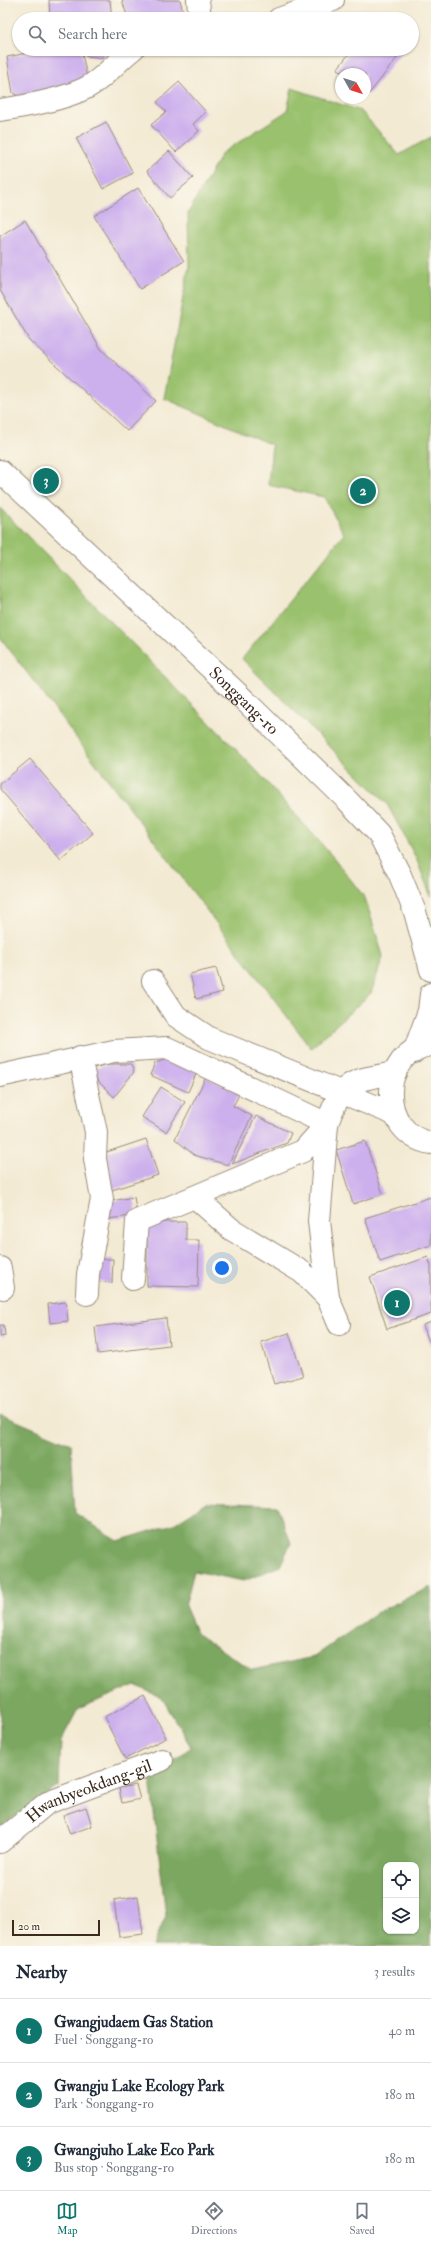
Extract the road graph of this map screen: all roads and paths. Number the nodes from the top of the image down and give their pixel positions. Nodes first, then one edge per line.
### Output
1 (198, 0) edge
2 (333, 0) edge
3 (199, 12) edge
4 (299, 12) edge
5 (126, 56) edge
6 (0, 110) edge
7 (0, 471) edge
8 (431, 970) edge
9 (153, 981) dead end
10 (431, 994) edge
11 (422, 1048) edge
12 (80, 1057) junction
13 (395, 1073) junction
14 (0, 1076) edge
15 (340, 1091) junction
16 (394, 1114) junction
17 (327, 1124) junction
18 (429, 1145) edge
19 (195, 1197) junction
20 (133, 1279) dead end
21 (87, 1294) dead end
22 (328, 1298) junction
23 (339, 1324) dead end
24 (162, 1760) dead end
25 (0, 1842) edge

1 - 3 main road
2 - 4 main road
5 - 6 main road
7 - 8 main road, Songgang-ro
9 - 15 main road
10 - 11 main road
11 - 13 main road
12 - 14 main road
12 - 17 main road
12 - 21 main road
13 - 15 main road
13 - 16 main road
15 - 16 main road
15 - 17 main road
16 - 18 main road
17 - 19 main road
17 - 22 main road
19 - 20 main road
19 - 22 main road
22 - 23 main road
24 - 25 main road, Hwanbyeokdang-gil

